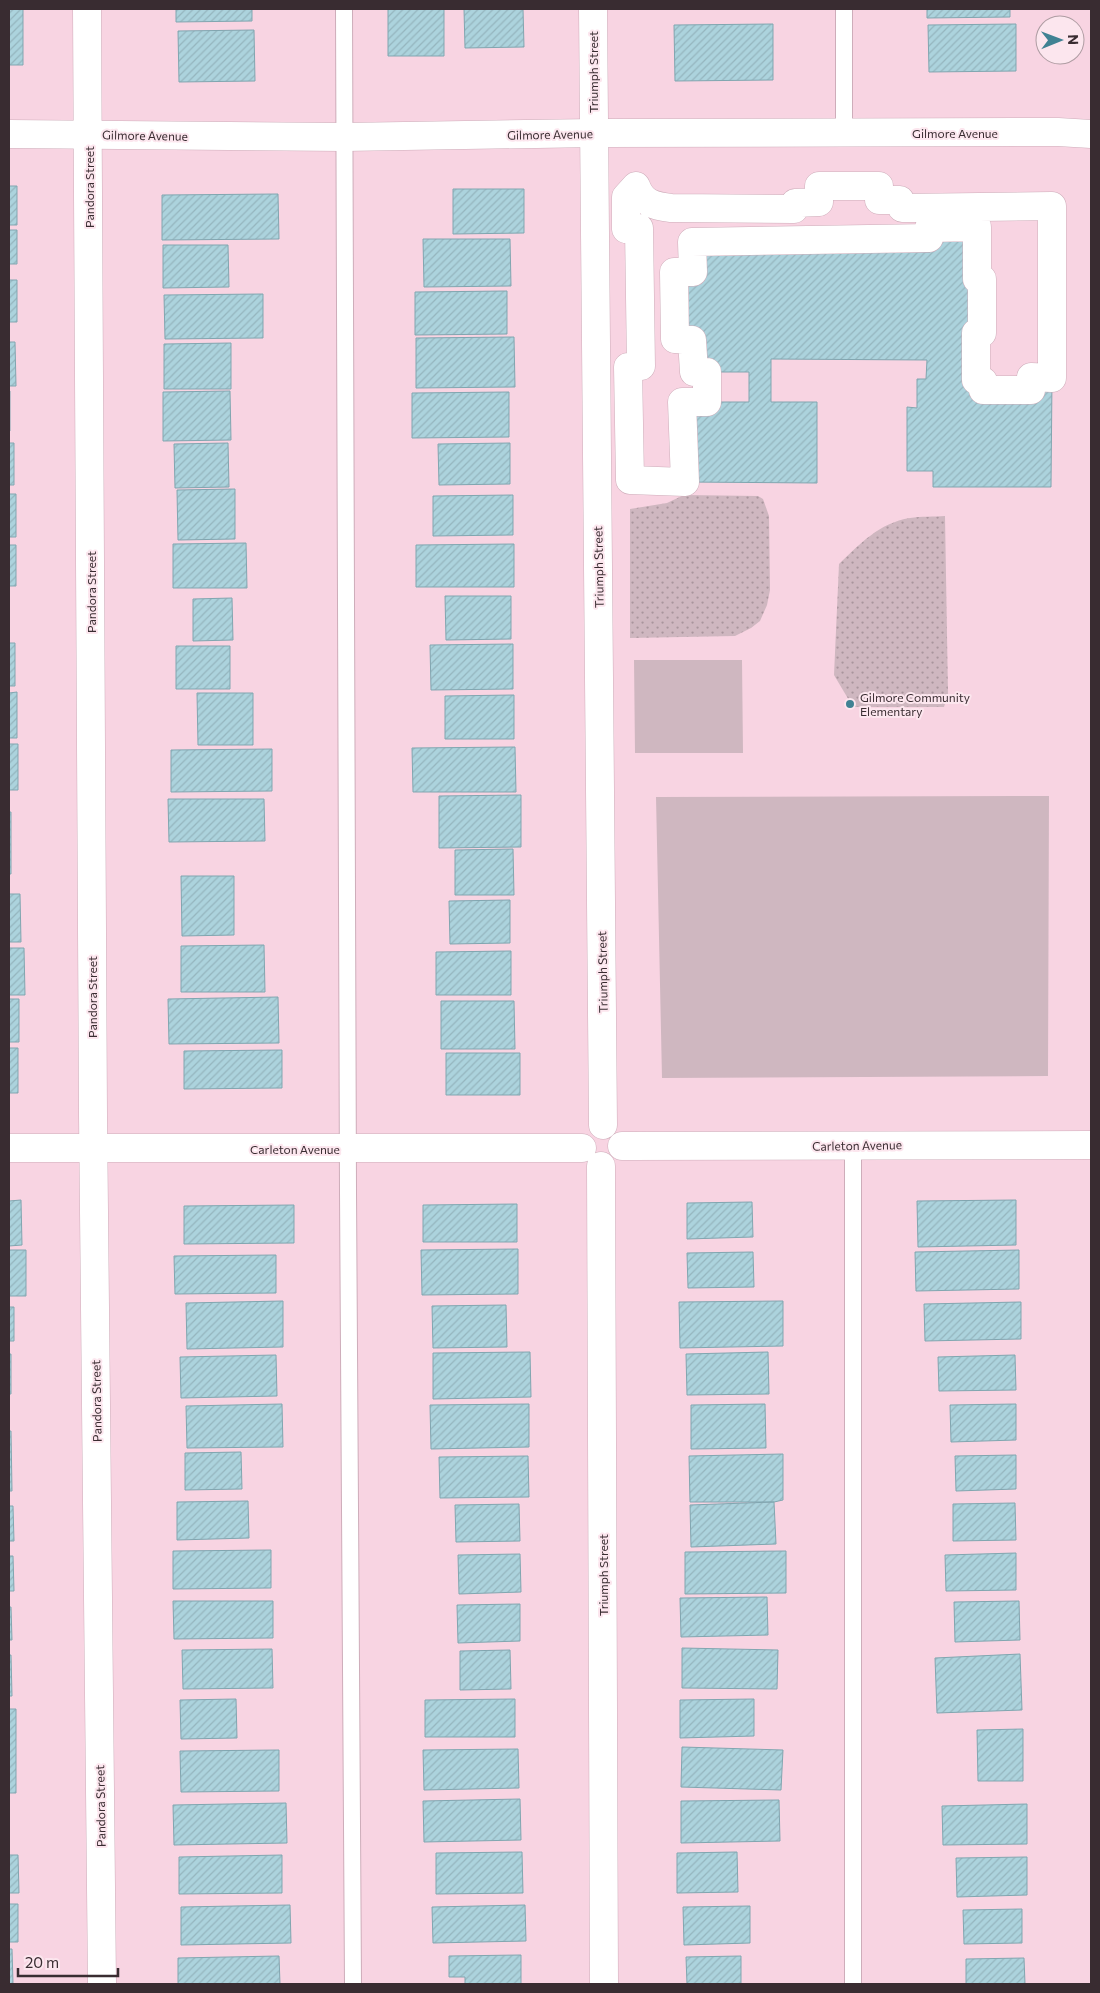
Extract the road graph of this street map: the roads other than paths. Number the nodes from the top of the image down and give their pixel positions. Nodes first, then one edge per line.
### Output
1 (87, 9) edge
2 (344, 9) edge
3 (592, 9) edge
4 (844, 9) edge
5 (594, 133) junction
6 (844, 133) junction
7 (9, 134) edge
8 (88, 134) junction
9 (1091, 134) edge
10 (344, 136) junction
11 (685, 482) joint
12 (603, 1125) junction
13 (853, 1144) junction
14 (1091, 1145) edge
15 (622, 1146) junction
16 (9, 1148) edge
17 (93, 1148) junction
18 (348, 1149) junction
19 (591, 1157) junction
20 (102, 1984) edge
21 (353, 1984) edge
22 (604, 1984) edge
23 (853, 1984) edge

1 - 8 street, Pandora Street
2 - 10 lane
3 - 5 street, Triumph Street
4 - 6 lane
5 - 6 street, Gilmore Avenue
5 - 10 street, Gilmore Avenue
5 - 12 street, Triumph Street
6 - 9 street, Gilmore Avenue
7 - 8 street, Gilmore Avenue
8 - 10 street, Gilmore Avenue
8 - 17 street, Pandora Street
10 - 18 lane
11 - 11 street
12 - 15 street
12 - 19 street
13 - 14 street, Carleton Avenue
13 - 15 street, Carleton Avenue
13 - 23 lane
15 - 19 street
16 - 17 street, Carleton Avenue
17 - 18 street, Carleton Avenue
17 - 20 street, Pandora Street
18 - 19 street, Carleton Avenue
18 - 21 lane
19 - 22 street, Triumph Street

